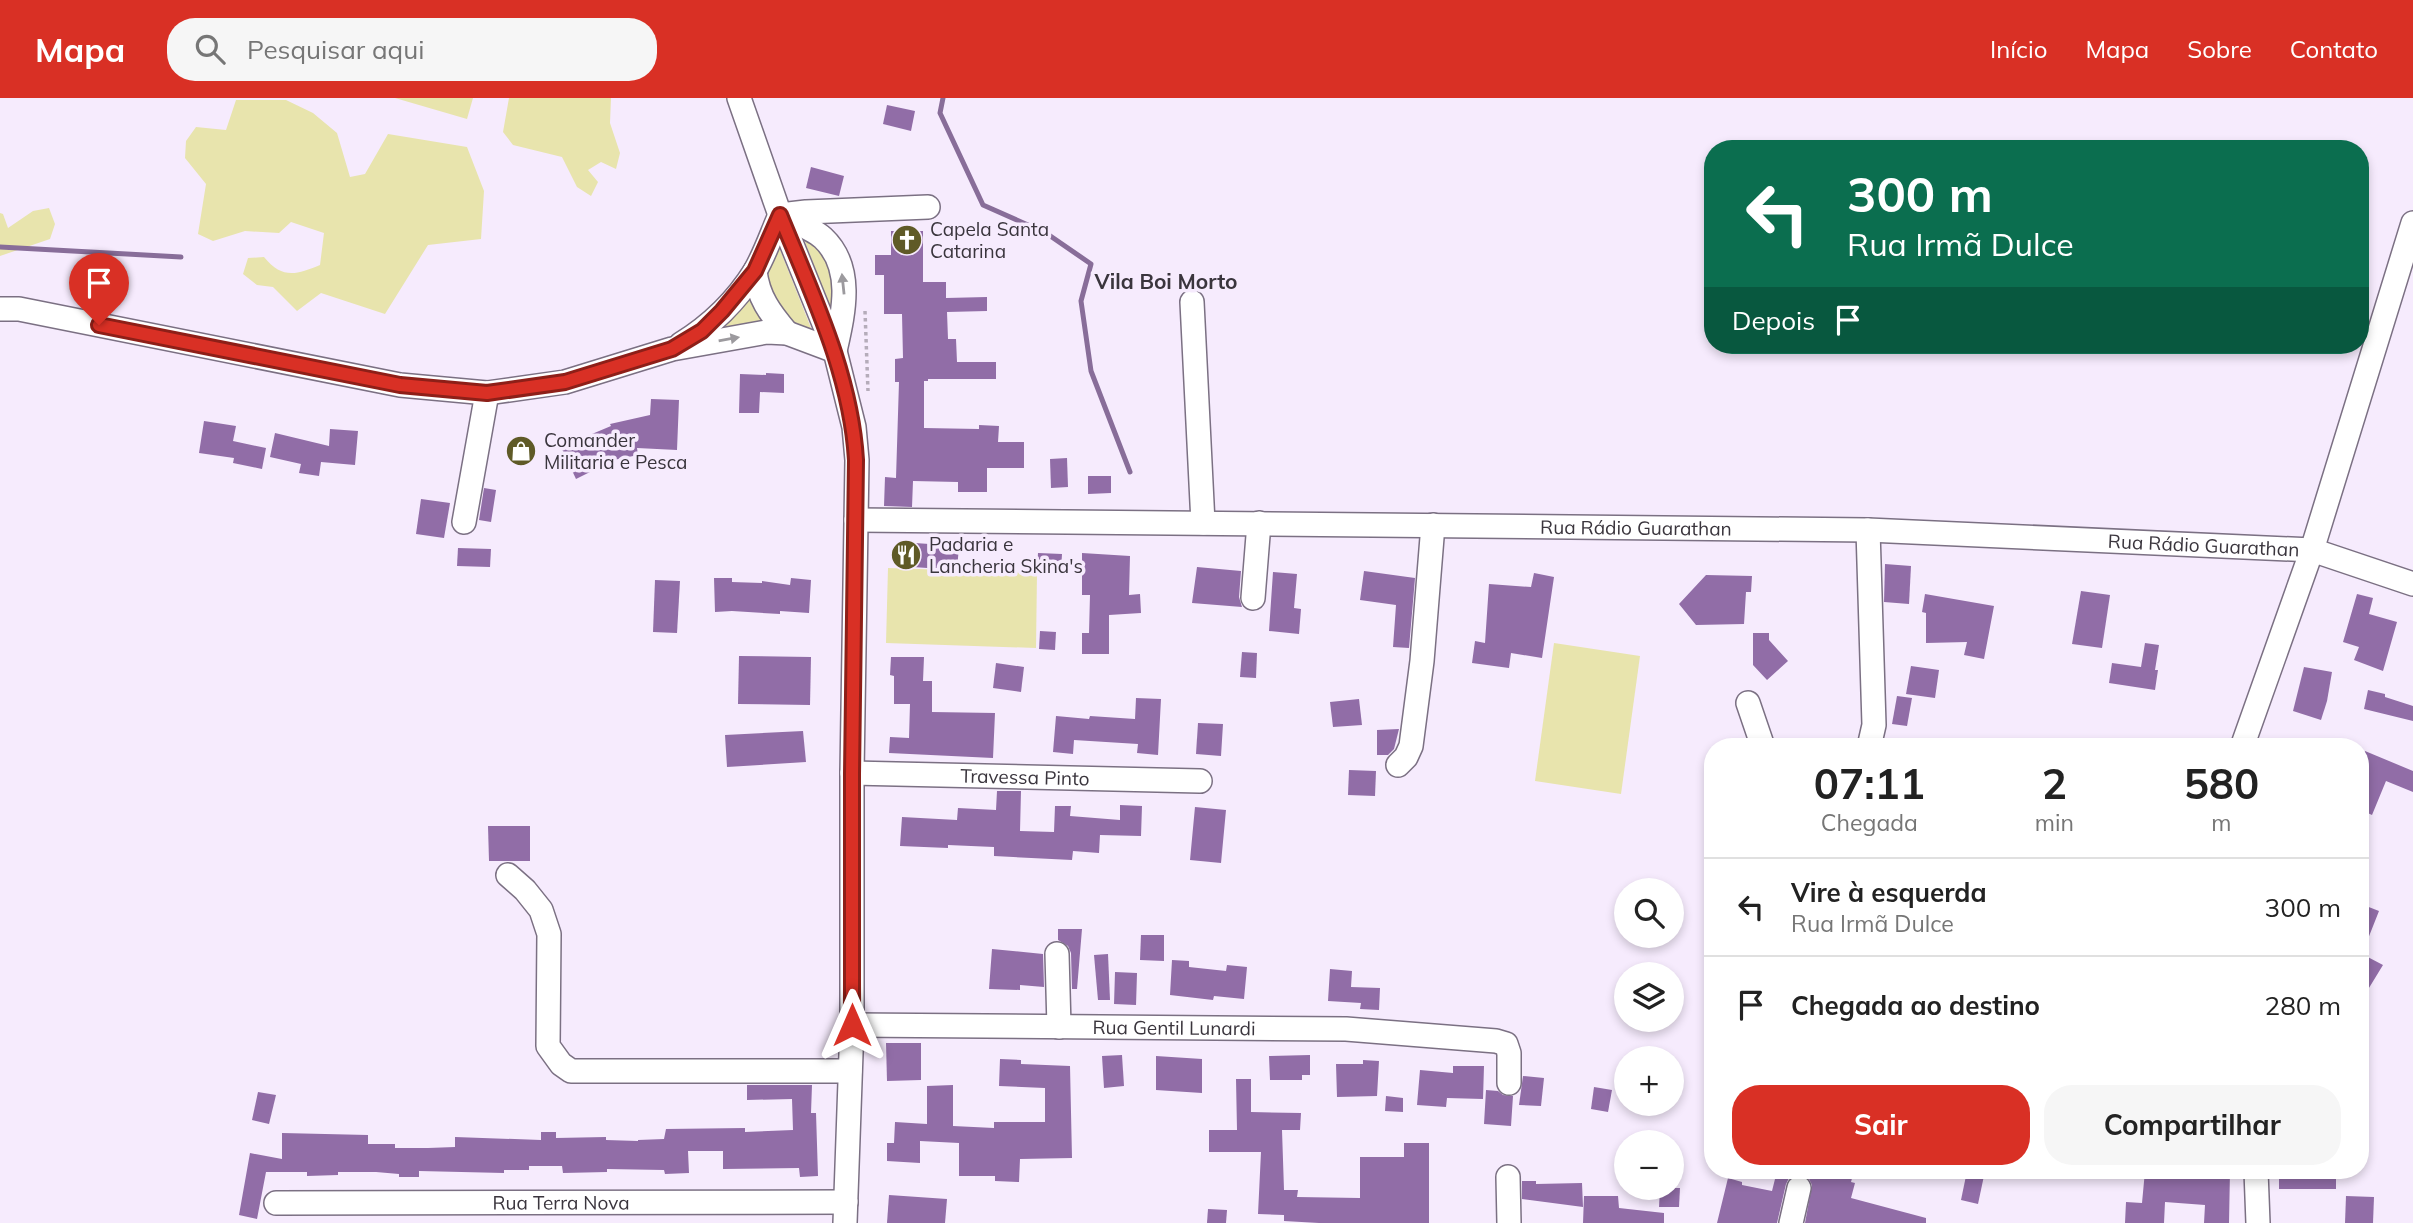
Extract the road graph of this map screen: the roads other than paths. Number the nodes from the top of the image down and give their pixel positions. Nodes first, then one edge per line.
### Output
1 (739, 98) edge
2 (928, 207) dead end
3 (780, 215) junction
4 (2413, 223) edge
5 (755, 271) junction
6 (1192, 302) dead end
7 (0, 309) edge
8 (787, 332) junction
9 (672, 349) junction
10 (835, 351) junction
11 (487, 393) junction
12 (856, 520) junction
13 (464, 522) dead end
14 (1203, 523) junction
15 (1259, 523) junction
16 (1433, 525) junction
17 (1868, 530) junction
18 (2312, 550) junction
19 (2413, 584) edge
20 (1253, 598) dead end
21 (1748, 703) dead end
22 (1760, 738) edge
23 (1871, 738) edge
24 (2245, 738) edge
25 (1398, 765) dead end
26 (852, 774) junction
27 (1200, 781) dead end
28 (508, 875) dead end
29 (1057, 954) dead end
30 (852, 1025) junction
31 (1059, 1027) junction
32 (850, 1071) junction
33 (1509, 1083) dead end
34 (1508, 1177) dead end
35 (2256, 1179) edge
36 (1799, 1188) dead end
37 (276, 1203) dead end
38 (845, 1212) edge
39 (1509, 1223) edge
40 (1791, 1223) edge
41 (2258, 1223) edge

1 - 3 street
2 - 3 street
3 - 5 street
3 - 10 street
10 -> 3 street
4 - 18 street
5 - 8 street
5 - 9 street
6 - 14 street
7 - 11 street
9 -> 8 street
8 - 10 street
9 - 11 street
10 - 12 street
11 - 13 street
12 - 14 street, Rua Rádio Guarathan
12 - 26 street
14 - 15 street, Rua Rádio Guarathan
15 - 16 street, Rua Rádio Guarathan
15 - 20 street
16 - 17 street, Rua Rádio Guarathan
16 - 25 street
17 - 18 street, Rua Rádio Guarathan
17 - 23 street
18 - 19 street, Rua Rádio Guarathan
18 - 24 street
21 - 22 street
26 - 27 street, Travessa Pinto
26 - 30 street
28 - 32 street
29 - 31 street
30 - 31 street, Rua Gentil Lunardi
30 - 32 street
31 - 33 street, Rua Gentil Lunardi
32 - 38 street
34 - 39 street
35 - 41 street
36 - 40 street
37 - 38 street, Rua Terra Nova

